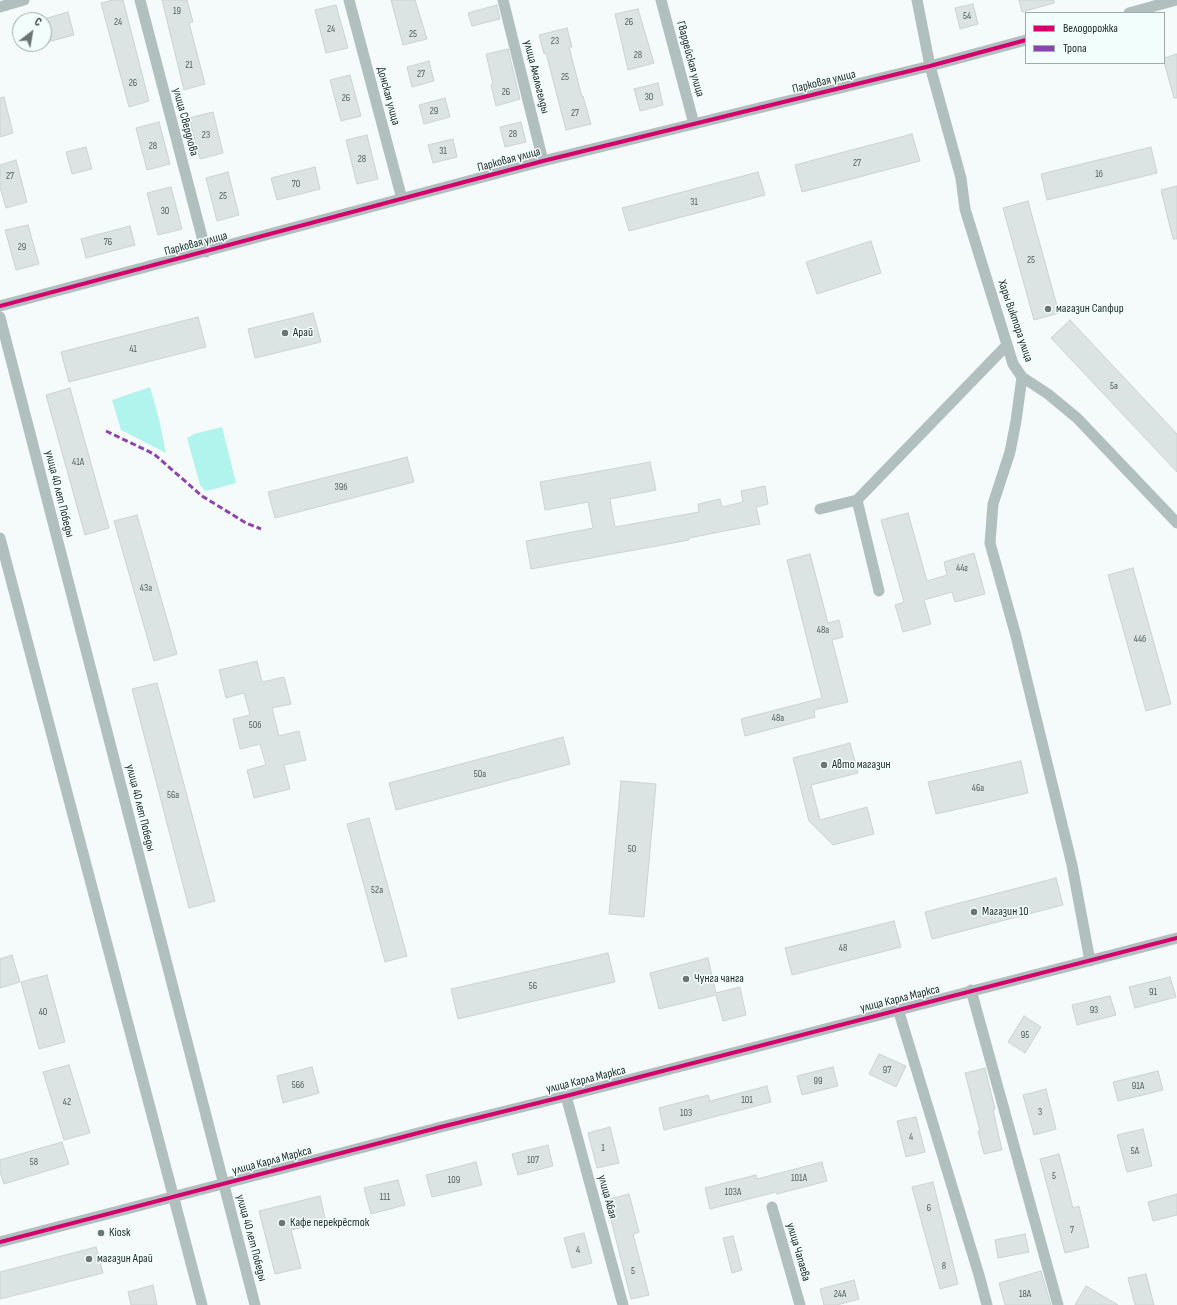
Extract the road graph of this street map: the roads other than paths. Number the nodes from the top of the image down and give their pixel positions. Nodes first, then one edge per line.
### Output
1 (24, 0) edge
2 (140, 0) edge
3 (349, 0) edge
4 (503, 0) edge
5 (661, 0) edge
6 (917, 0) edge
7 (1176, 0) edge
8 (0, 7) edge
9 (1133, 12) edge
10 (1025, 40) edge
11 (930, 66) junction
12 (694, 124) junction
13 (544, 161) junction
14 (402, 199) junction
15 (206, 252) junction
16 (0, 306) edge
17 (0, 317) edge
18 (1007, 345) junction
19 (1022, 377) junction
20 (857, 500) junction
21 (820, 509) dead end
22 (1177, 523) edge
23 (0, 538) edge
24 (879, 591) dead end
25 (1177, 938) edge
26 (1090, 961) junction
27 (971, 990) junction
28 (898, 1009) junction
29 (566, 1096) junction
30 (224, 1184) junction
31 (174, 1198) junction
32 (772, 1207) dead end
33 (0, 1242) edge
34 (202, 1305) edge
35 (255, 1305) edge
36 (623, 1305) edge
37 (800, 1305) edge
38 (987, 1305) edge
39 (1058, 1305) edge

1 - 8 street
2 - 15 street, улица Свердлова
3 - 14 street, Донская улица
4 - 13 street, улица Амальгелды
5 - 12 street, Гвардейская улица
6 - 11 street, Хары Виктора улица
7 - 9 street
10 - 11 street, Парковая улица
11 - 12 street, Парковая улица
11 - 18 street, Хары Виктора улица
12 - 13 street, Парковая улица
13 - 14 street, Парковая улица
14 - 15 street, Парковая улица
15 - 16 street, Парковая улица
17 - 30 street, улица 40 лет Победы
18 - 19 street, Хары Виктора улица
18 - 20 street
19 - 22 street, Хары Виктора улица
19 - 26 street
20 - 21 street
20 - 24 street
23 - 31 street
25 - 26 street, улица Карла Маркса
26 - 27 street, улица Карла Маркса
27 - 28 street, улица Карла Маркса
27 - 39 street
28 - 29 street, улица Карла Маркса
28 - 38 street
29 - 30 street, улица Карла Маркса
29 - 36 street, улица Абая
30 - 31 street, улица Карла Маркса
30 - 35 street, улица 40 лет Победы
31 - 33 street, улица Карла Маркса
31 - 34 street
32 - 37 street, улица Чапаева

